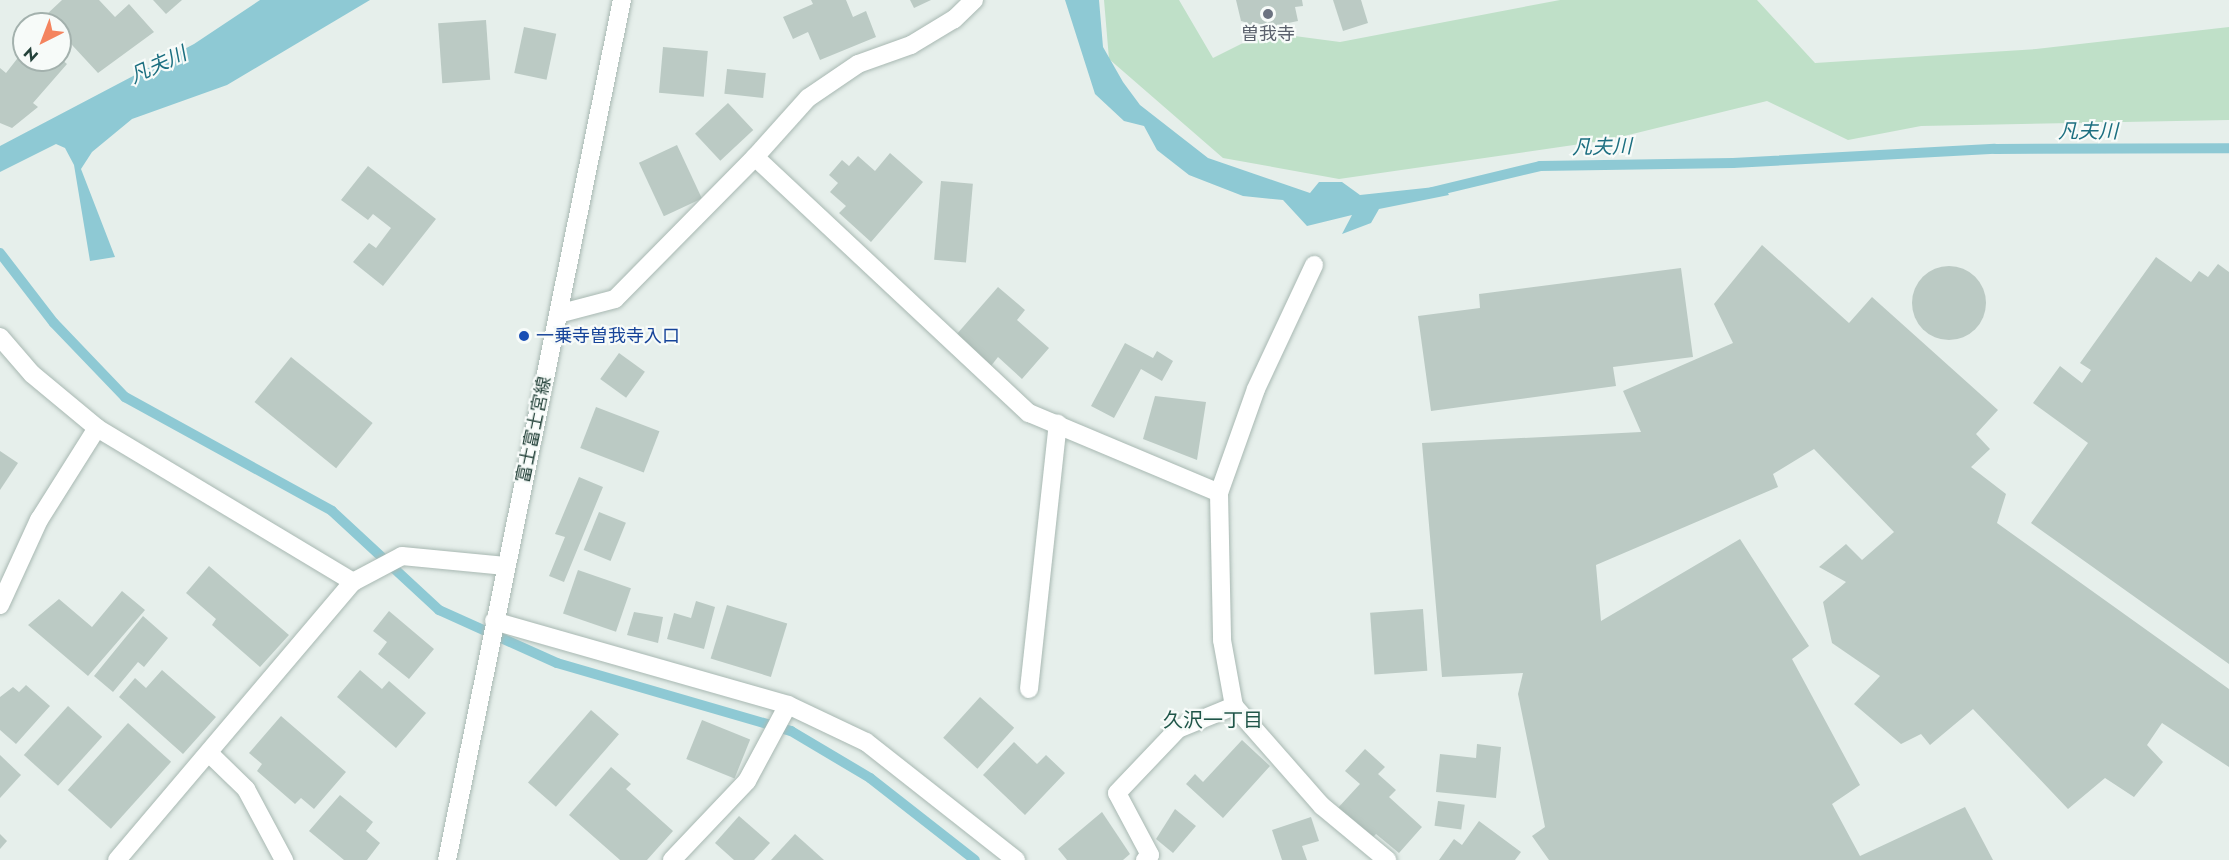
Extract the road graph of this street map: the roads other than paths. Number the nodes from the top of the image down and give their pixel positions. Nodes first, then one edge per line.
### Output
1 (622, 0) edge
2 (974, 0) edge
3 (755, 157) junction
4 (1314, 265) dead end
5 (558, 314) junction
6 (0, 337) edge
7 (1058, 424) junction
8 (97, 428) junction
9 (1219, 493) junction
10 (506, 566) junction
11 (353, 582) junction
12 (0, 605) edge
13 (494, 621) junction
14 (1029, 689) dead end
15 (1234, 706) junction
16 (785, 713) junction
17 (211, 756) junction
18 (117, 860) edge
19 (284, 860) edge
20 (447, 860) edge
21 (672, 860) edge
22 (1016, 860) edge
23 (1145, 860) edge
24 (1387, 860) edge

1 - 5 street, 富士富士宮線
2 - 3 street
3 - 5 street
3 - 7 street
4 - 9 street
5 - 10 street, 富士富士宮線
6 - 8 street
7 - 9 street
7 - 14 street
8 - 11 street
8 - 12 street
9 - 15 street
10 - 11 street
10 - 13 street, 富士富士宮線
11 - 17 street
13 - 16 street
13 - 20 street, 富士富士宮線
15 - 23 street
15 - 24 street
16 - 21 street
16 - 22 street
17 - 18 street
17 - 19 street

